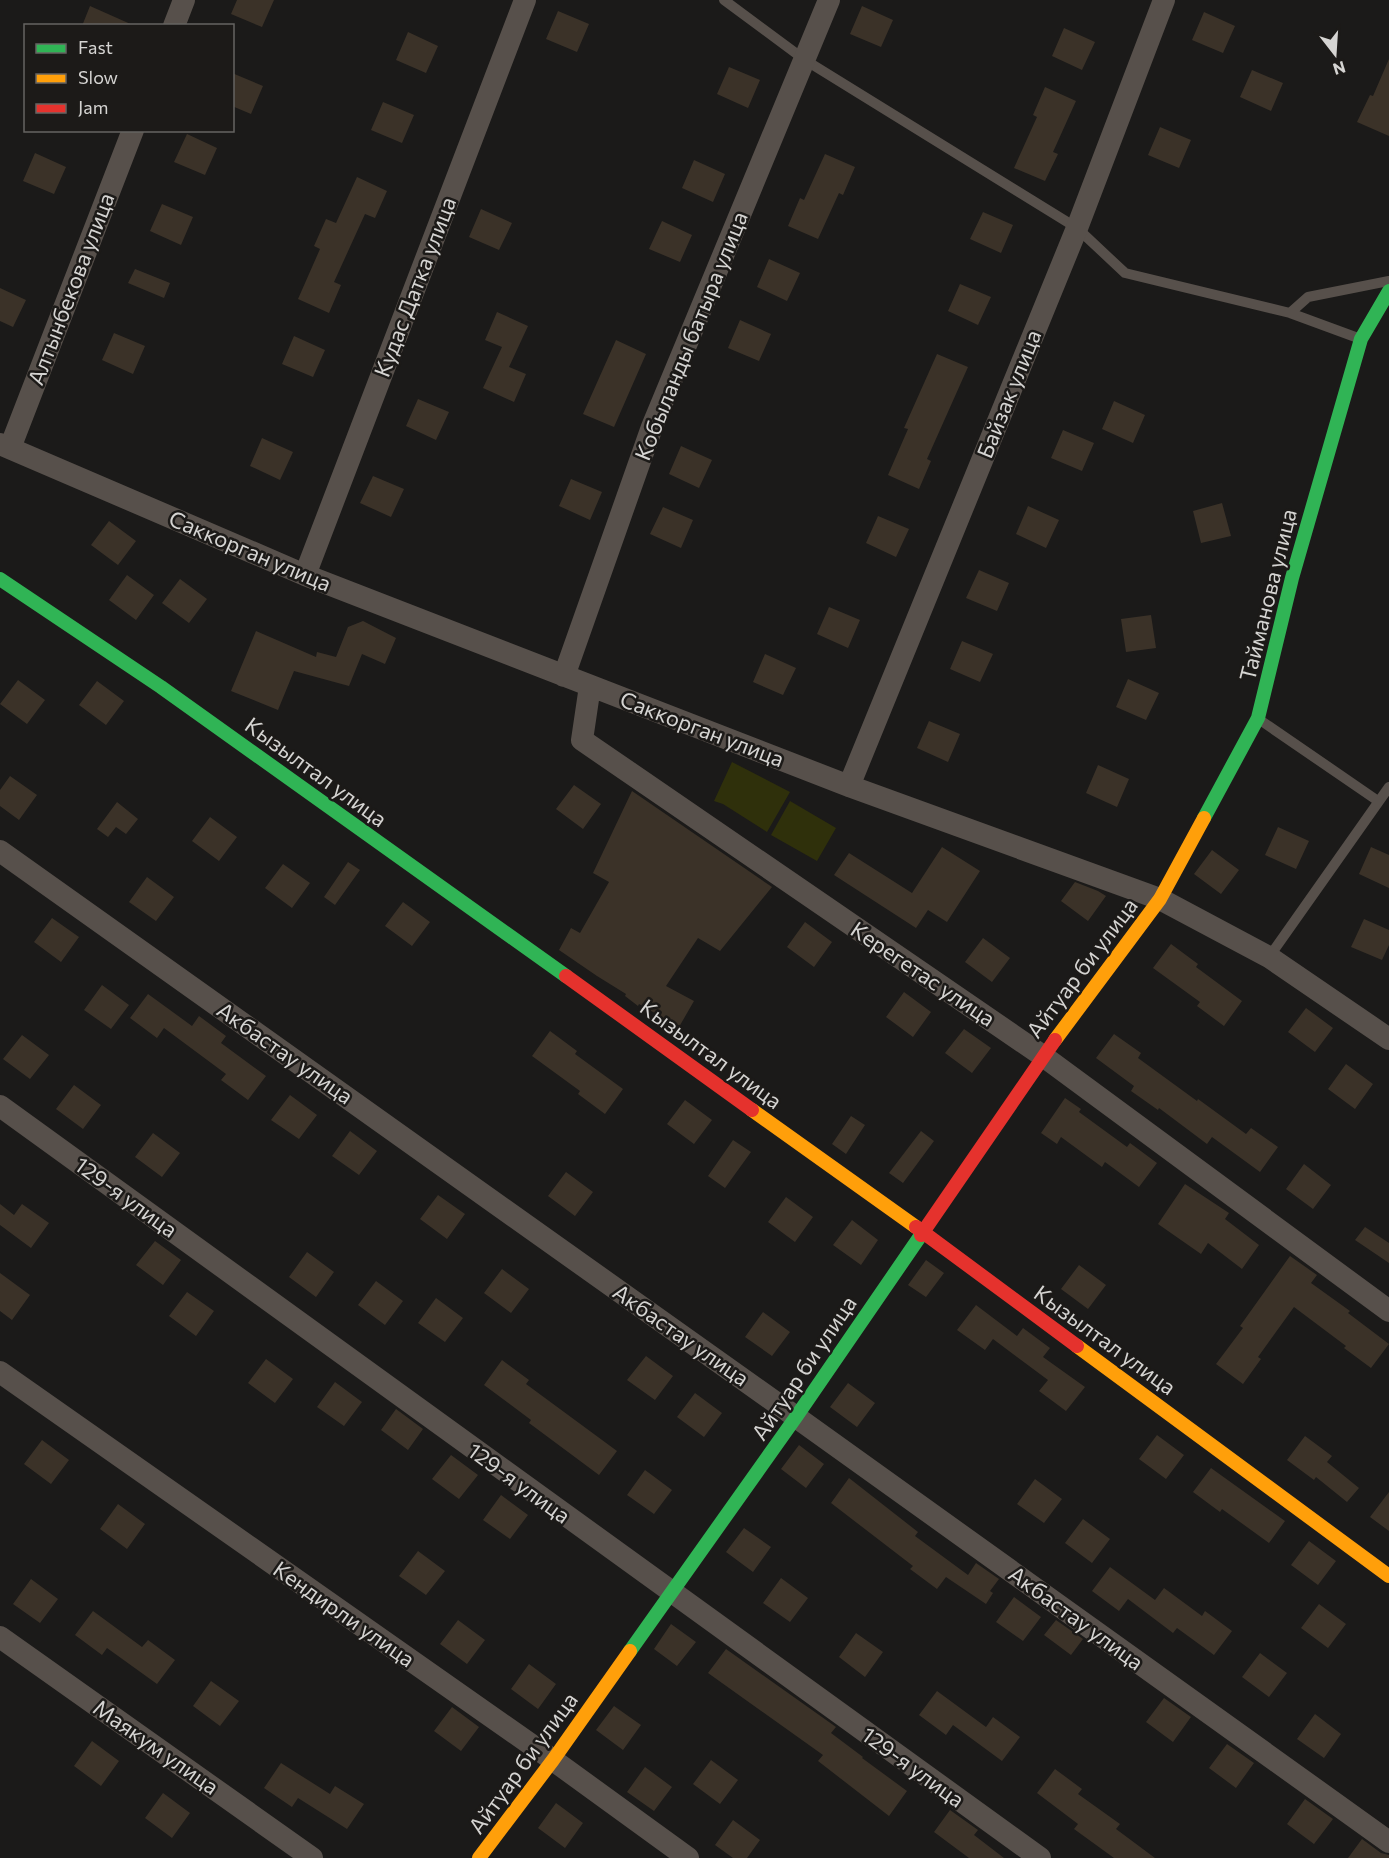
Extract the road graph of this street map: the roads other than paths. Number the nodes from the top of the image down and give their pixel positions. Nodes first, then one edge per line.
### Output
1 (184, 0) edge
2 (525, 0) edge
3 (724, 0) edge
4 (830, 0) edge
5 (1164, 0) edge
6 (175, 24) edge
7 (805, 60) junction
8 (132, 132) edge
9 (1077, 228) junction
10 (1389, 281) edge
11 (1389, 291) edge
12 (1290, 313) junction
13 (1361, 339) junction
14 (5, 446) edge
15 (305, 575) junction
16 (0, 579) edge
17 (564, 676) junction
18 (590, 686) junction
19 (1258, 718) junction
20 (849, 786) junction
21 (1389, 787) edge
22 (1378, 801) junction
23 (0, 851) edge
24 (1160, 899) junction
25 (1269, 957) junction
26 (1389, 1039) edge
27 (1042, 1056) junction
28 (0, 1106) edge
29 (922, 1231) junction
30 (1389, 1311) edge
31 (0, 1372) edge
32 (796, 1417) junction
33 (1389, 1576) edge
34 (671, 1593) junction
35 (0, 1637) edge
36 (553, 1760) junction
37 (1389, 1842) edge
38 (312, 1858) edge
39 (479, 1858) edge
40 (688, 1858) edge
41 (1040, 1858) edge

1 - 6 street
2 - 15 street, Кудас Датка улица
3 - 7 lane
4 - 7 street, Кобыланды батыра улица
5 - 9 street, Байзак улица
7 - 9 lane
7 - 17 street, Кобыланды батыра улица
8 - 14 street, Алтынбекова улица
9 - 12 lane
9 - 20 street, Байзак улица
10 - 12 lane
11 - 13 street, Тайманова улица
12 - 13 lane
13 - 19 street, Тайманова улица
14 - 15 street, Саккорган улица
15 - 17 street, Саккорган улица
16 - 29 street, Кызылтал улица
17 - 18 street, Саккорган улица
18 - 20 street, Саккорган улица
18 - 27 street, Керегетас улица
19 - 22 lane
19 - 24 street, Тайманова улица
20 - 24 street, Саккорган улица
21 - 22 lane
22 - 25 lane
23 - 32 street, Акбастау улица
24 - 25 street, Саккорган улица
24 - 27 street, Айтуар би улица
25 - 26 street, Саккорган улица
27 - 29 street, Айтуар би улица
27 - 30 street, Керегетас улица
28 - 34 street, 129-я улица
29 - 32 street, Айтуар би улица
29 - 33 street, Кызылтал улица
31 - 36 street, Кендирли улица
32 - 34 street, Айтуар би улица
32 - 37 street, Акбастау улица
34 - 36 street, Айтуар би улица
34 - 41 street, 129-я улица
35 - 38 street, Маякум улица
36 - 39 street, Айтуар би улица
36 - 40 street, Кендирли улица

